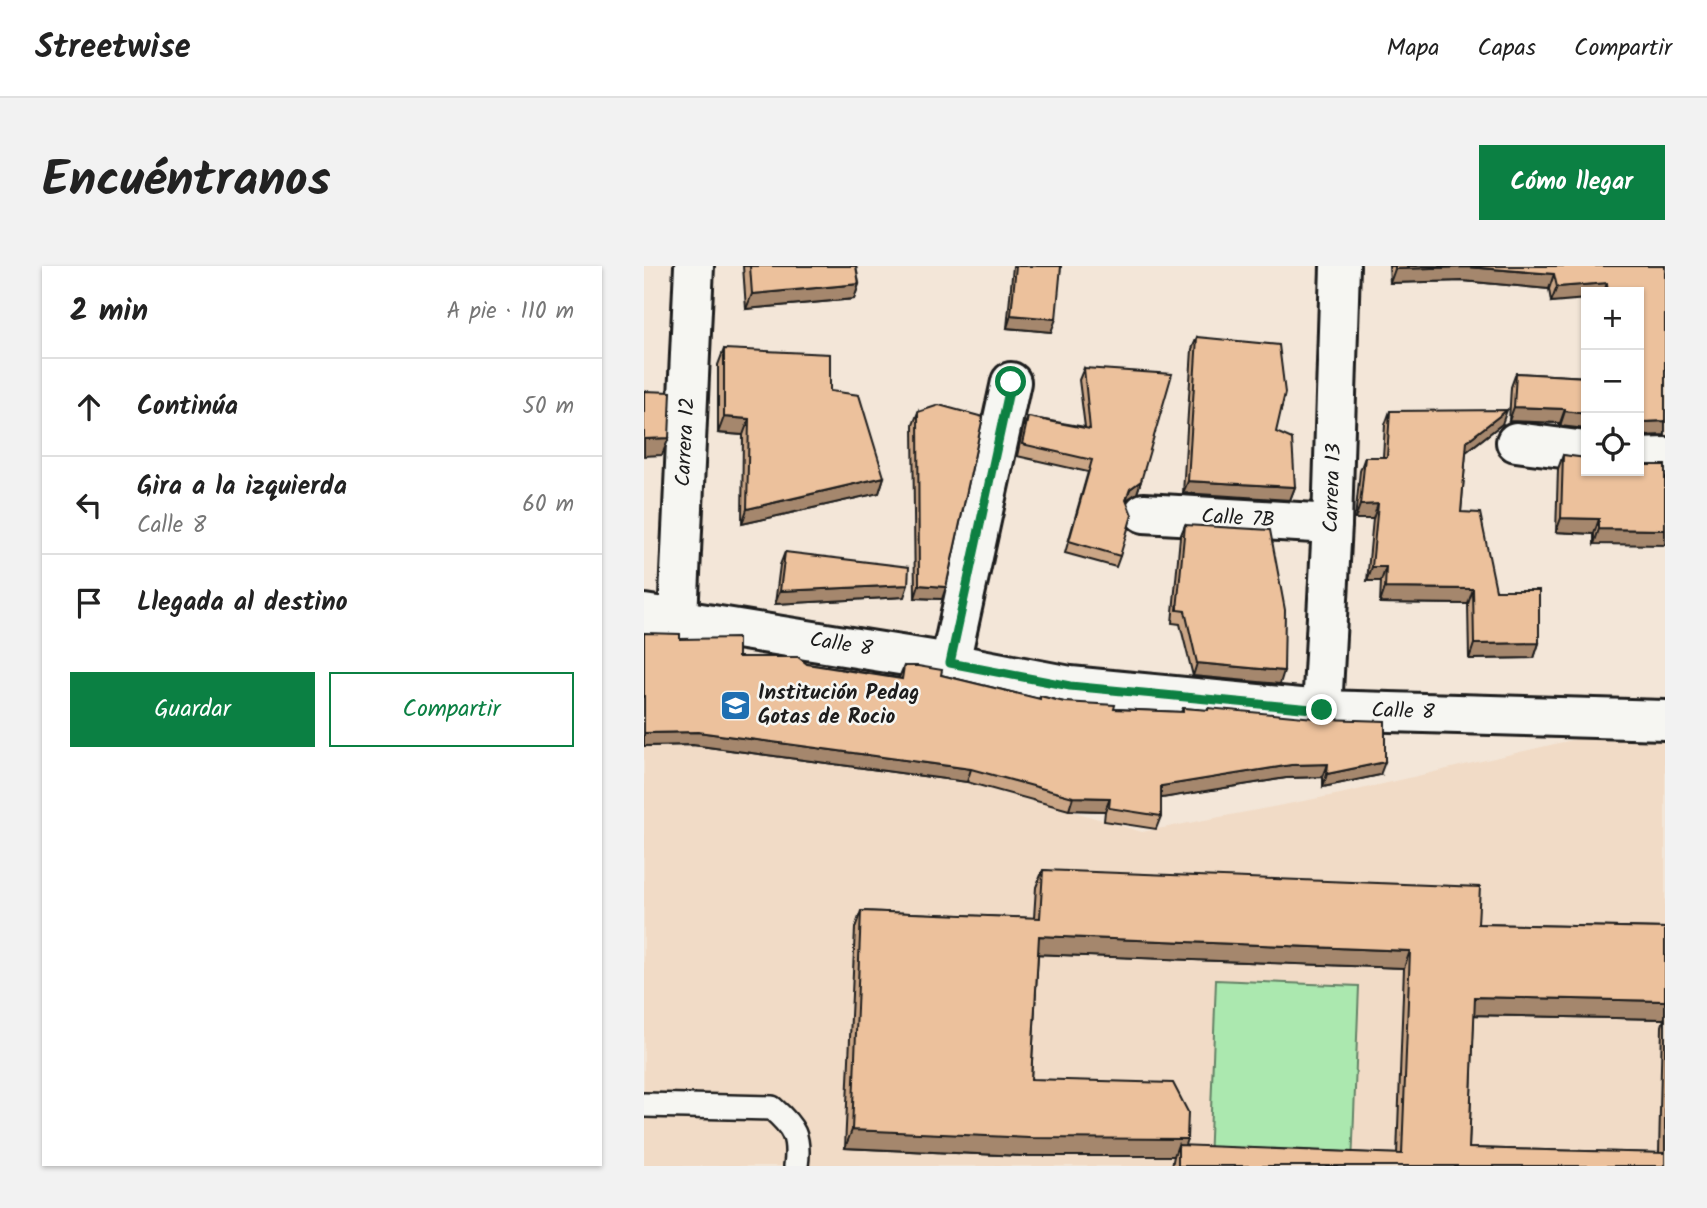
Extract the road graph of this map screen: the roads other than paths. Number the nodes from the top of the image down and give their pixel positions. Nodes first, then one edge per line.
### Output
1 (694, 266) edge
2 (1340, 266) edge
3 (1011, 382) dead end
4 (1516, 442) dead end
5 (1581, 450) edge
6 (1665, 457) edge
7 (1644, 458) edge
8 (1144, 513) dead end
9 (1332, 524) junction
10 (661, 616) edge
11 (950, 663) junction
12 (1322, 710) junction
13 (1665, 720) edge
14 (644, 1105) edge
15 (796, 1166) edge

1 - 10 street, Carrera 12
2 - 9 street, Carrera 13
3 - 11 street
4 - 5 street
6 - 7 street
8 - 9 street, Calle 7B
9 - 12 street, Carrera 13
10 - 11 street, Calle 8
11 - 12 street, Calle 8
12 - 13 street, Calle 8
14 - 15 lane

